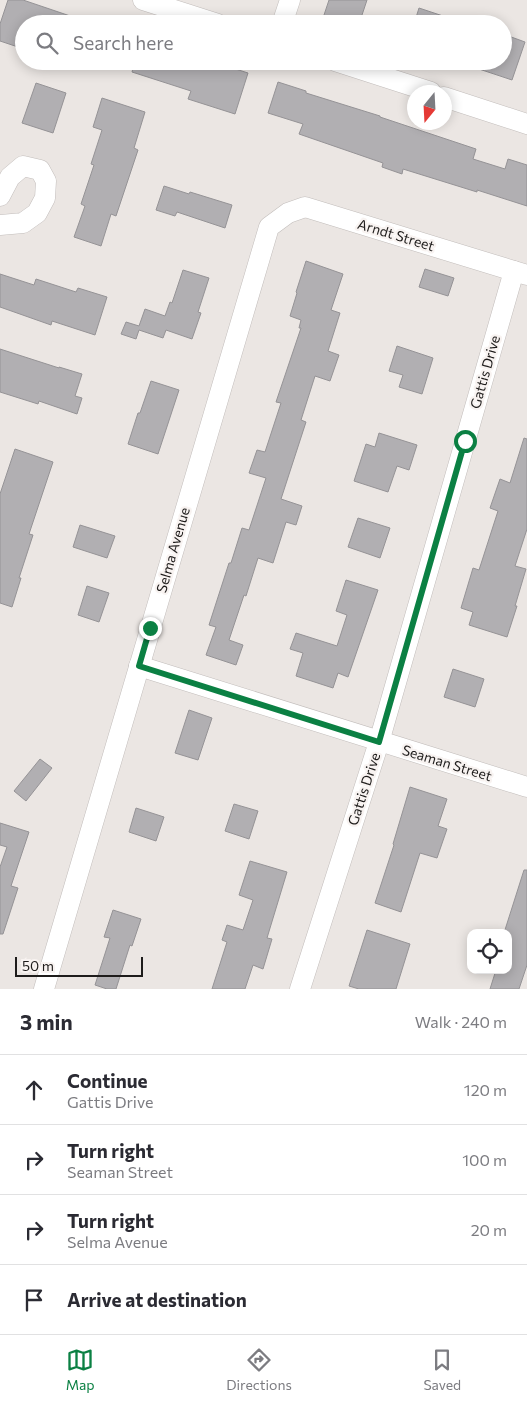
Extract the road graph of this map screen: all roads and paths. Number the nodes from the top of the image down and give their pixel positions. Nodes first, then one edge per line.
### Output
1 (142, 0) edge
2 (290, 0) edge
3 (190, 15) edge
4 (285, 15) edge
5 (363, 70) edge
6 (409, 85) edge
7 (452, 100) edge
8 (527, 124) edge
9 (0, 196) edge
10 (0, 225) edge
11 (269, 227) joint
12 (520, 273) edge
13 (139, 666) junction
14 (379, 742) junction
15 (527, 787) edge
16 (44, 989) edge
17 (300, 989) edge

1 - 3 street
2 - 4 street
5 - 6 street
7 - 8 street
9 - 10 street
11 - 12 street, Arndt Street
11 - 13 street, Selma Avenue
12 - 14 street, Gattis Drive
13 - 14 street, Seaman Street
13 - 16 street, Selma Avenue
14 - 15 street, Seaman Street
14 - 17 street, Gattis Drive

